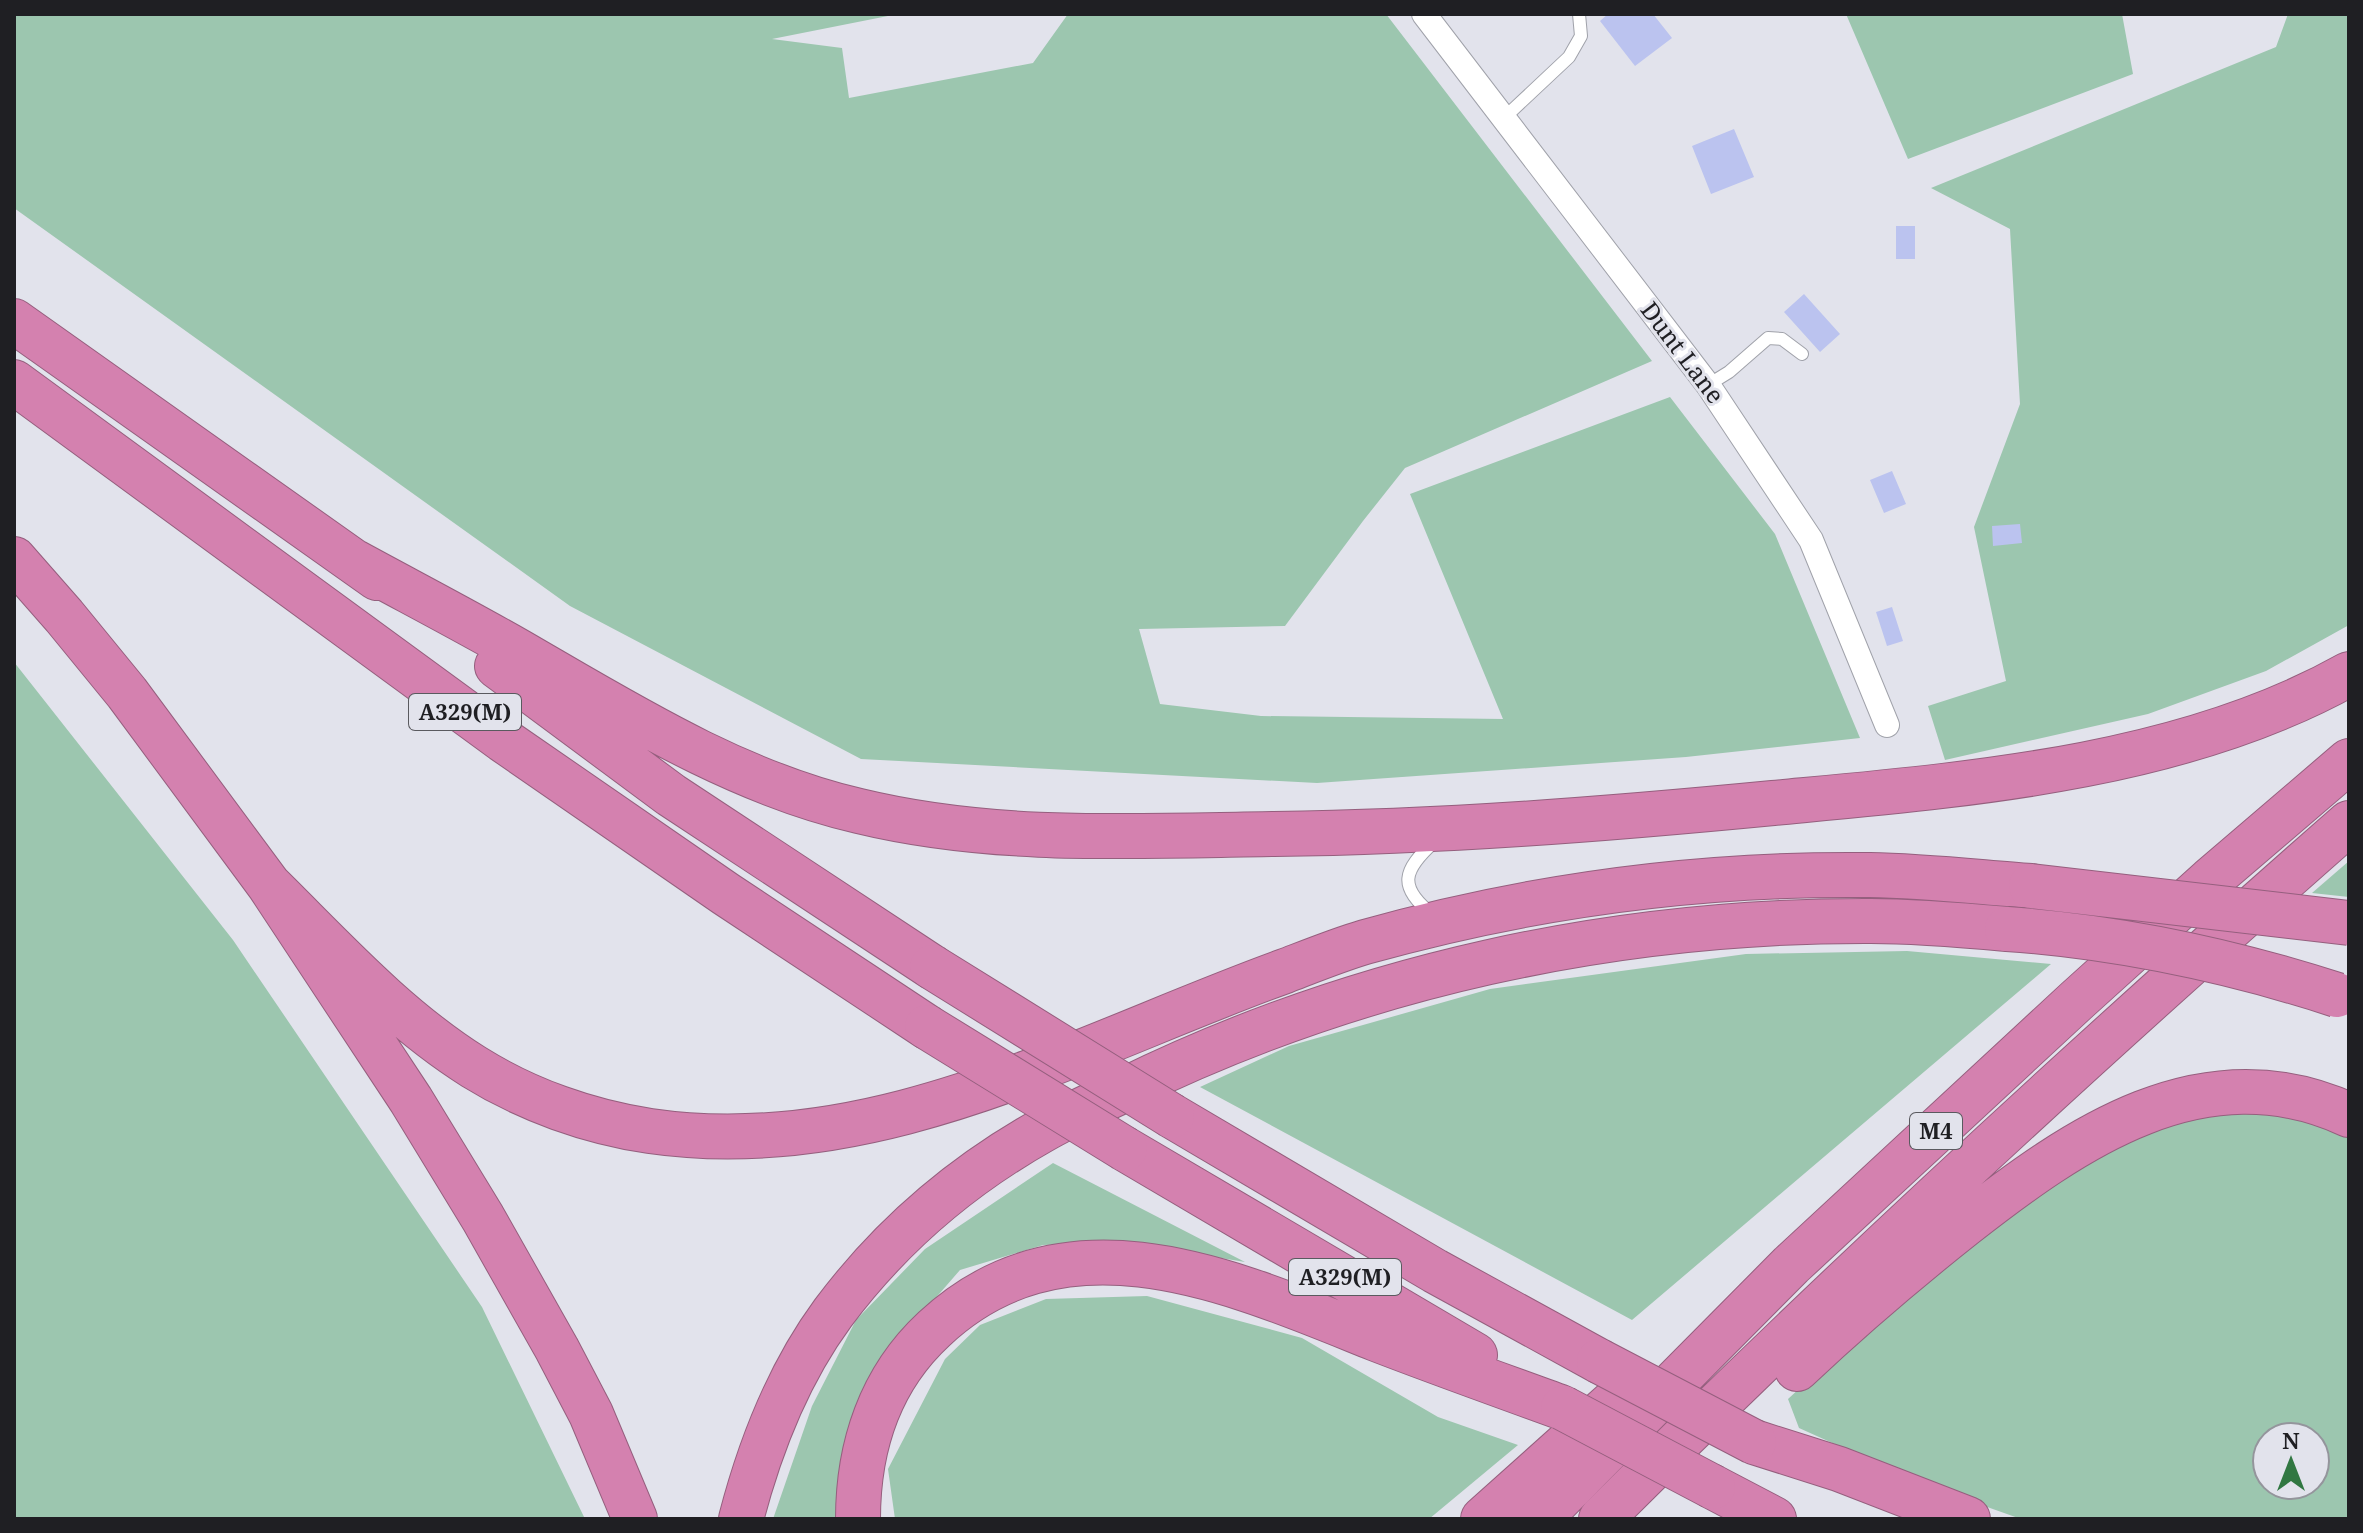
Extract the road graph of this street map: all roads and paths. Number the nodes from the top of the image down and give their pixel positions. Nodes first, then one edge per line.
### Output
1 (1424, 14) edge
2 (1579, 14) edge
3 (1504, 118) junction
4 (14, 321) edge
5 (1802, 354) dead end
6 (14, 382) edge
7 (1708, 385) junction
8 (14, 559) edge
9 (355, 562) junction
10 (2349, 674) edge
11 (1887, 725) dead end
12 (2349, 761) edge
13 (2349, 823) edge
14 (1447, 829) junction
15 (269, 885) junction
16 (1442, 922) junction
17 (2349, 923) edge
18 (2343, 997) edge
19 (2349, 1115) edge
20 (1791, 1265) junction
21 (1563, 1408) junction
22 (1754, 1442) junction
23 (635, 1519) edge
24 (741, 1519) edge
25 (858, 1519) edge
26 (1483, 1519) edge
27 (1539, 1519) edge
28 (1601, 1519) edge
29 (1639, 1519) edge
30 (1774, 1519) edge
31 (1891, 1519) edge
32 (1968, 1519) edge

1 - 3 street, Dunt Lane
2 - 3 lane
3 - 7 street, Dunt Lane
4 - 9 highway, A329(M)
5 - 7 lane
6 - 21 highway, A329(M), bridge
7 - 11 street, Dunt Lane
8 - 15 highway
9 - 14 highway
9 - 22 highway, A329(M), bridge
10 - 14 highway
12 - 20 highway, M4
13 - 28 highway, M4
14 - 16 lane
15 - 16 highway
15 - 23 highway
16 - 17 highway, bridge
18 - 24 highway, bridge
19 - 29 highway
20 - 26 highway
20 - 27 highway, M4
21 - 25 highway
21 - 30 highway, A329(M), bridge
22 - 31 highway, A329(M)
22 - 32 highway

